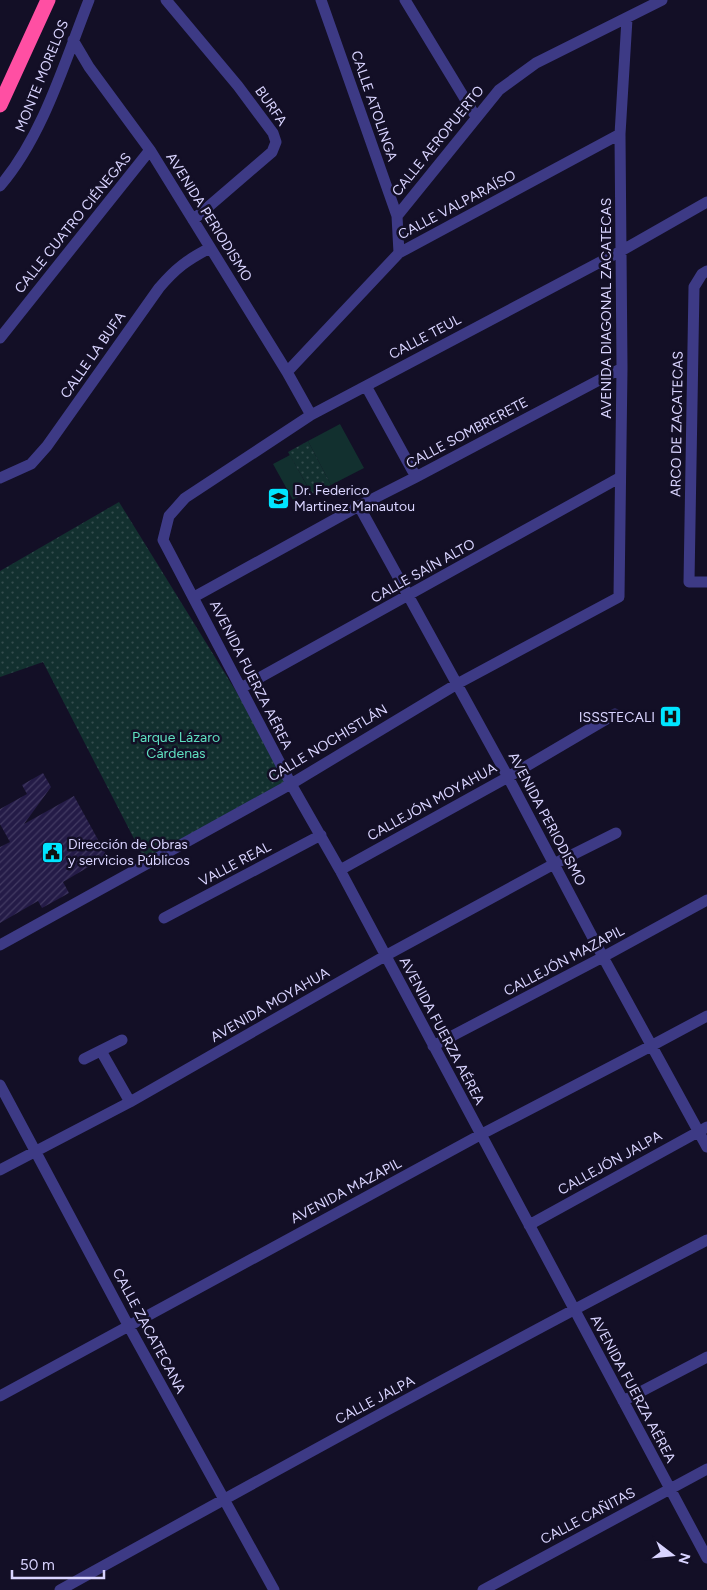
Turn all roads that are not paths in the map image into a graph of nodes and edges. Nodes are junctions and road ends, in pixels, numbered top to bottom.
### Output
1 (48, 0) edge
2 (89, 0) edge
3 (166, 0) edge
4 (321, 0) edge
5 (405, 0) edge
6 (662, 0) edge
7 (627, 19) junction
8 (73, 40) junction
9 (0, 105) edge
10 (476, 117) junction
11 (620, 134) junction
12 (150, 150) junction
13 (0, 186) edge
14 (707, 202) edge
15 (397, 216) junction
16 (193, 220) junction
17 (210, 248) junction
18 (621, 251) junction
19 (399, 253) junction
20 (707, 271) edge
21 (0, 338) edge
22 (622, 368) junction
23 (287, 372) junction
24 (366, 386) junction
25 (311, 415) junction
26 (416, 477) junction
27 (0, 478) edge
28 (619, 478) junction
29 (359, 506) junction
30 (169, 516) joint
31 (707, 582) edge
32 (194, 597) junction
33 (408, 597) junction
34 (619, 597) joint
35 (457, 684) junction
36 (241, 688) junction
37 (615, 714) dead end
38 (508, 777) junction
39 (291, 784) junction
40 (616, 833) dead end
41 (320, 836) junction
42 (554, 864) junction
43 (340, 870) junction
44 (707, 900) edge
45 (164, 918) dead end
46 (0, 945) edge
47 (385, 956) junction
48 (603, 958) junction
49 (707, 1016) edge
50 (122, 1040) dead end
51 (433, 1046) junction
52 (651, 1046) junction
53 (101, 1051) junction
54 (84, 1059) dead end
55 (0, 1085) edge
56 (130, 1102) junction
57 (703, 1129) edge
58 (480, 1135) junction
59 (707, 1147) edge
60 (36, 1150) junction
61 (0, 1170) edge
62 (528, 1226) junction
63 (707, 1240) edge
64 (574, 1309) junction
65 (128, 1325) junction
66 (707, 1357) edge
67 (0, 1396) edge
68 (624, 1401) junction
69 (707, 1469) edge
70 (669, 1490) junction
71 (224, 1499) junction
72 (707, 1558) edge
73 (60, 1590) edge
74 (274, 1590) edge
75 (483, 1590) edge

1 - 9 highway
2 - 8 street, MONTE MORELOS
3 - 16 street, BURFA
4 - 15 street, CALLE ATOLINGA
5 - 10 street
6 - 7 street, CALLE AEROPUERTO
7 - 10 street, CALLE AEROPUERTO
7 - 11 street, AVENIDA DIAGONAL ZACATECAS
8 - 12 street, AVENIDA PERIODISMO
8 - 13 street, MONTE MORELOS
10 - 15 street, CALLE AEROPUERTO
11 - 18 street, AVENIDA DIAGONAL ZACATECAS
11 - 19 street, CALLE VALPARAÍSO
12 - 16 street, AVENIDA PERIODISMO
12 - 21 street, CALLE CUATRO CIÉNEGAS
14 - 18 street, CALLE TEUL
15 - 19 street, CALLE ATOLINGA
16 - 17 street, AVENIDA PERIODISMO
17 - 23 street, AVENIDA PERIODISMO
17 - 27 street, CALLE LA BUFA
18 - 22 street, AVENIDA DIAGONAL ZACATECAS
18 - 24 street, CALLE TEUL
19 - 23 street, CALLE VALPARAÍSO
20 - 31 street, ARCO DE ZACATECAS
22 - 26 street, CALLE SOMBRERETE
22 - 28 street, AVENIDA DIAGONAL ZACATECAS
23 - 25 street, AVENIDA PERIODISMO
24 - 25 street, CALLE TEUL
24 - 26 street
25 - 30 street, CALLE TEUL
26 - 29 street, CALLE SOMBRERETE
28 - 33 street, CALLE SAÍN ALTO
28 - 34 street, AVENIDA DIAGONAL ZACATECAS
29 - 32 street, CALLE SOMBRERETE
29 - 33 street, AVENIDA PERIODISMO
30 - 32 street, AVENIDA FUERZA AÉREA
32 - 36 street, AVENIDA FUERZA AÉREA
33 - 35 street, AVENIDA PERIODISMO
33 - 36 street, CALLE SAÍN ALTO
34 - 35 street, CALLE NOCHISTLÁN
35 - 38 street, AVENIDA PERIODISMO
35 - 39 street, CALLE NOCHISTLÁN
36 - 39 street, AVENIDA FUERZA AÉREA
37 - 38 street, CALLEJÓN MOYAHUA
38 - 42 street, AVENIDA PERIODISMO
38 - 43 street, CALLEJÓN MOYAHUA
39 - 41 street, AVENIDA FUERZA AÉREA
39 - 46 street, CALLE NOCHISTLÁN
40 - 42 street, AVENIDA MOYAHUA
41 - 43 street, AVENIDA FUERZA AÉREA
41 - 45 street, VALLE REAL
42 - 47 street, AVENIDA MOYAHUA
42 - 48 street, AVENIDA PERIODISMO
43 - 47 street, AVENIDA FUERZA AÉREA
44 - 48 street, CALLEJÓN MAZAPIL
47 - 51 street, AVENIDA FUERZA AÉREA
47 - 56 street, AVENIDA MOYAHUA
48 - 51 street, CALLEJÓN MAZAPIL
48 - 52 street, AVENIDA PERIODISMO
49 - 52 street, AVENIDA MAZAPIL
50 - 53 street
51 - 58 street, AVENIDA FUERZA AÉREA
52 - 57 street, AVENIDA PERIODISMO
52 - 58 street, AVENIDA MAZAPIL
53 - 54 street
53 - 56 street
55 - 60 street, CALLE ZACATECANA
56 - 60 street, AVENIDA MOYAHUA
57 - 59 street, AVENIDA PERIODISMO
57 - 62 street, CALLEJÓN JALPA
58 - 62 street, AVENIDA FUERZA AÉREA
58 - 65 street, AVENIDA MAZAPIL
60 - 61 street, AVENIDA MOYAHUA
60 - 65 street, CALLE ZACATECANA
62 - 64 street, AVENIDA FUERZA AÉREA
63 - 64 street, CALLE JALPA
64 - 68 street, AVENIDA FUERZA AÉREA
64 - 71 street, CALLE JALPA
65 - 67 street, AVENIDA MAZAPIL
65 - 71 street, CALLE ZACATECANA
66 - 68 street
68 - 70 street, AVENIDA FUERZA AÉREA
69 - 70 street, CALLE CAÑITAS
70 - 72 street, AVENIDA FUERZA AÉREA
70 - 75 street, CALLE CAÑITAS
71 - 73 street, CALLE JALPA
71 - 74 street, CALLE ZACATECANA

